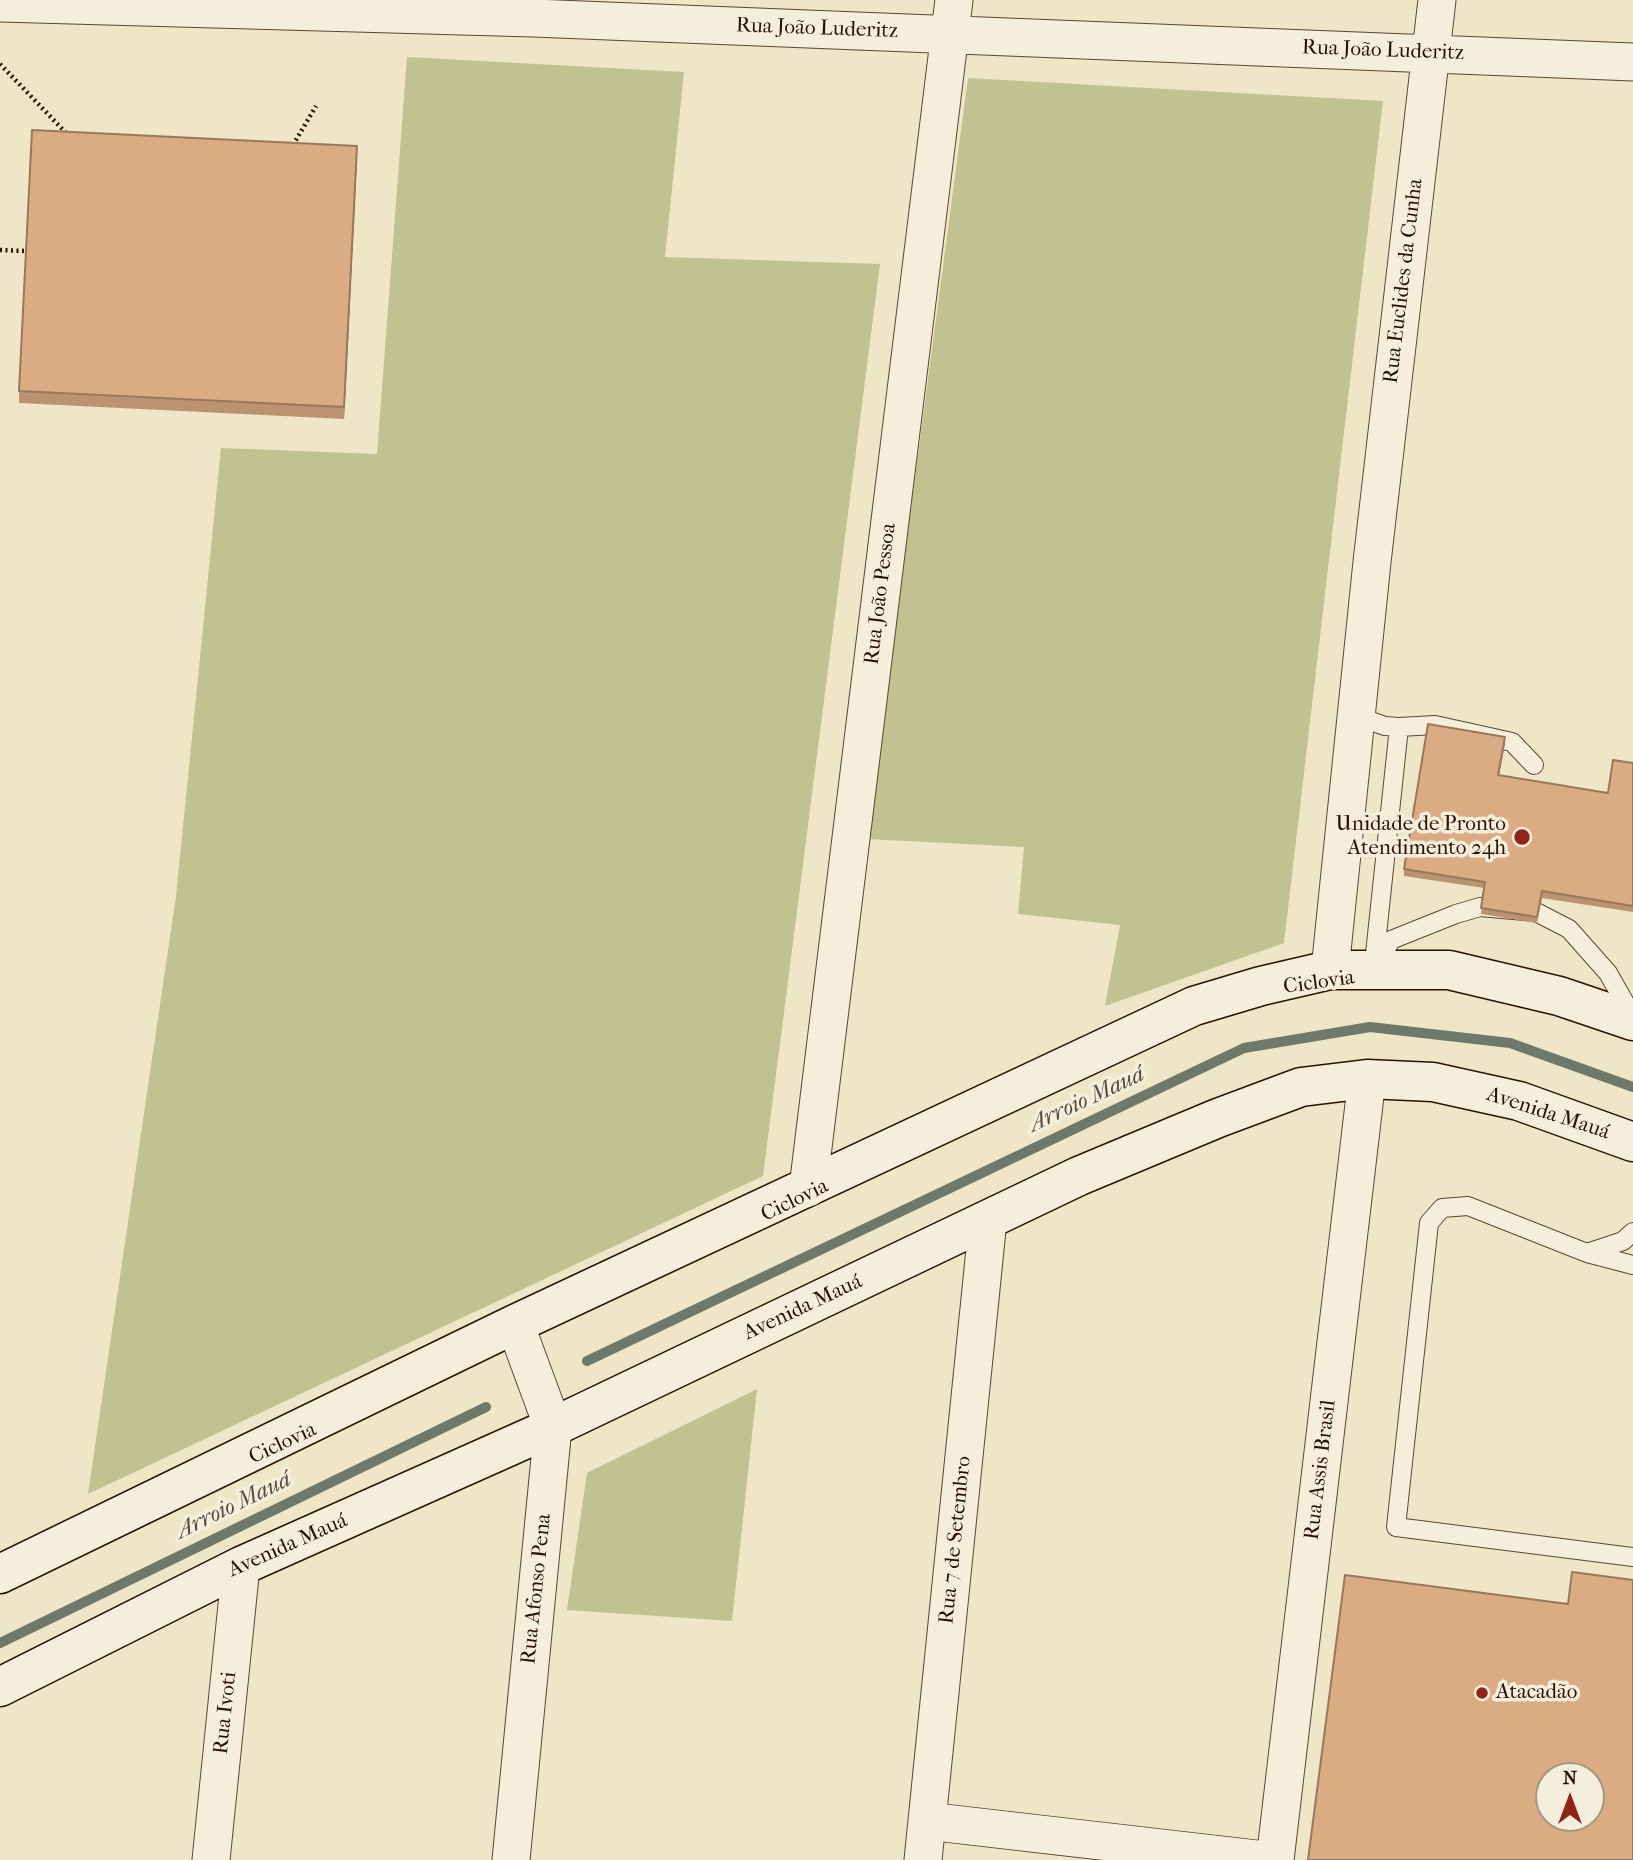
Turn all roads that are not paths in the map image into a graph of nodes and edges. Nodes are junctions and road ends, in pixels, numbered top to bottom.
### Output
1 (1437, 0) edge
2 (0, 3) edge
3 (493, 8) edge
4 (952, 17) edge
5 (1430, 53) junction
6 (1633, 62) edge
7 (1356, 716) junction
8 (1399, 727) junction
9 (1534, 765) dead end
10 (1331, 970) junction
11 (1374, 970) junction
12 (1633, 1019) edge
13 (1367, 1079) junction
14 (1625, 1145) edge
15 (808, 1188) junction
16 (988, 1220) junction
17 (1633, 1232) edge
18 (1587, 1253) junction
19 (1633, 1265) edge
20 (515, 1324) junction
21 (553, 1427) junction
22 (1633, 1557) edge
23 (241, 1566) junction
24 (0, 1574) edge
25 (0, 1687) edge
26 (927, 1821) junction
27 (211, 1860) edge
28 (511, 1860) edge
29 (923, 1860) edge
30 (1265, 1860) edge
31 (1275, 1860) edge

1 - 5 street, Rua Euclides da Cunha
2 - 3 street, Rua João Luderitz
3 - 4 street, Rua João Luderitz
4 - 5 street, Rua João Luderitz
4 - 15 street, Rua João Pessoa
5 - 6 street, Rua João Luderitz
5 - 7 street, Rua Euclides da Cunha
7 - 8 lane
7 - 10 street, Rua Euclides da Cunha
8 - 9 lane
8 - 11 lane
10 - 11 main road
10 - 15 main road
11 - 12 main road
11 - 12 lane
13 - 14 main road, Avenida Mauá
13 - 16 main road, Avenida Mauá
13 - 31 street, Rua Assis Brasil
15 - 20 main road
16 - 21 main road, Avenida Mauá
16 - 26 street, Rua 7 de Setembro
17 - 18 lane
18 - 19 lane
18 - 22 lane
20 - 21 street, Rua Afonso Pena
20 - 24 main road
21 - 23 main road, Avenida Mauá
21 - 28 street, Rua Afonso Pena
23 - 25 main road, Avenida Mauá
23 - 27 street, Rua Ivoti
26 - 29 street, Rua 7 de Setembro
26 - 30 street

